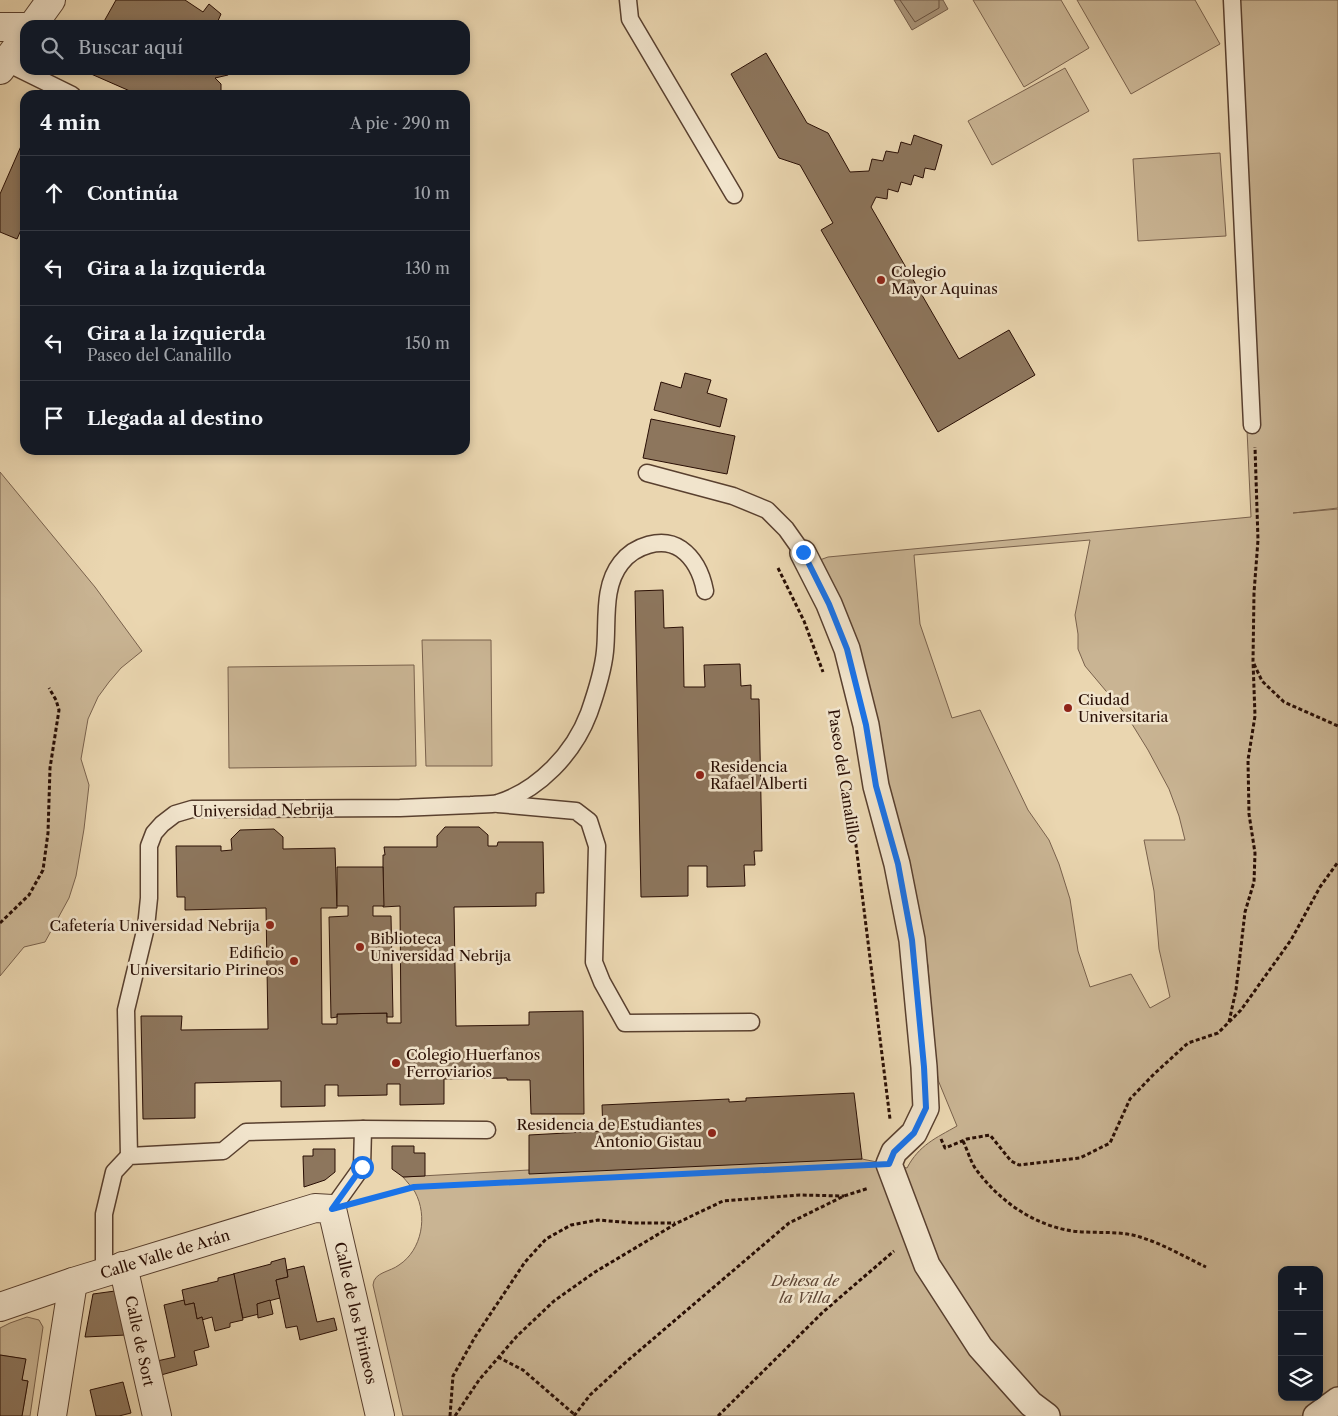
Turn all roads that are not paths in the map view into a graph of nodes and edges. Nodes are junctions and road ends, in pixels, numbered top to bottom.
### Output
1 (51, 0) edge
2 (628, 0) edge
3 (1232, 0) edge
4 (37, 20) edge
5 (0, 27) edge
6 (20, 27) edge
7 (20, 43) edge
8 (3, 66) edge
9 (20, 73) edge
10 (24, 75) edge
11 (60, 90) edge
12 (734, 195) dead end
13 (1252, 425) dead end
14 (647, 474) dead end
15 (803, 552) joint
16 (705, 591) dead end
17 (496, 804) junction
18 (750, 1022) dead end
19 (363, 1129) junction
20 (487, 1130) dead end
21 (129, 1156) junction
22 (332, 1209) junction
23 (114, 1270) junction
24 (73, 1282) junction
25 (0, 1307) edge
26 (1338, 1400) edge
27 (52, 1416) edge
28 (157, 1416) edge
29 (380, 1416) edge
30 (1046, 1416) edge
31 (1316, 1416) edge

1 - 4 street
2 - 12 lane
3 - 13 lane
5 - 6 street
7 - 8 street
8 - 9 lane
10 - 11 lane
14 - 15 lane
15 - 30 street, Paseo del Canalillo
16 - 17 lane, Universidad Nebrija
17 - 18 lane, Universidad Nebrija
17 - 21 lane, Universidad Nebrija
19 - 20 lane
19 - 21 lane
19 - 22 lane
21 - 23 lane
22 - 23 street, Calle Valle de Arán
22 - 29 street, Calle de los Pirineos
23 - 24 street, Calle Valle de Arán
23 - 28 street, Calle de Sort
24 - 25 street, Calle Valle de Arán
24 - 27 street
26 - 31 street

